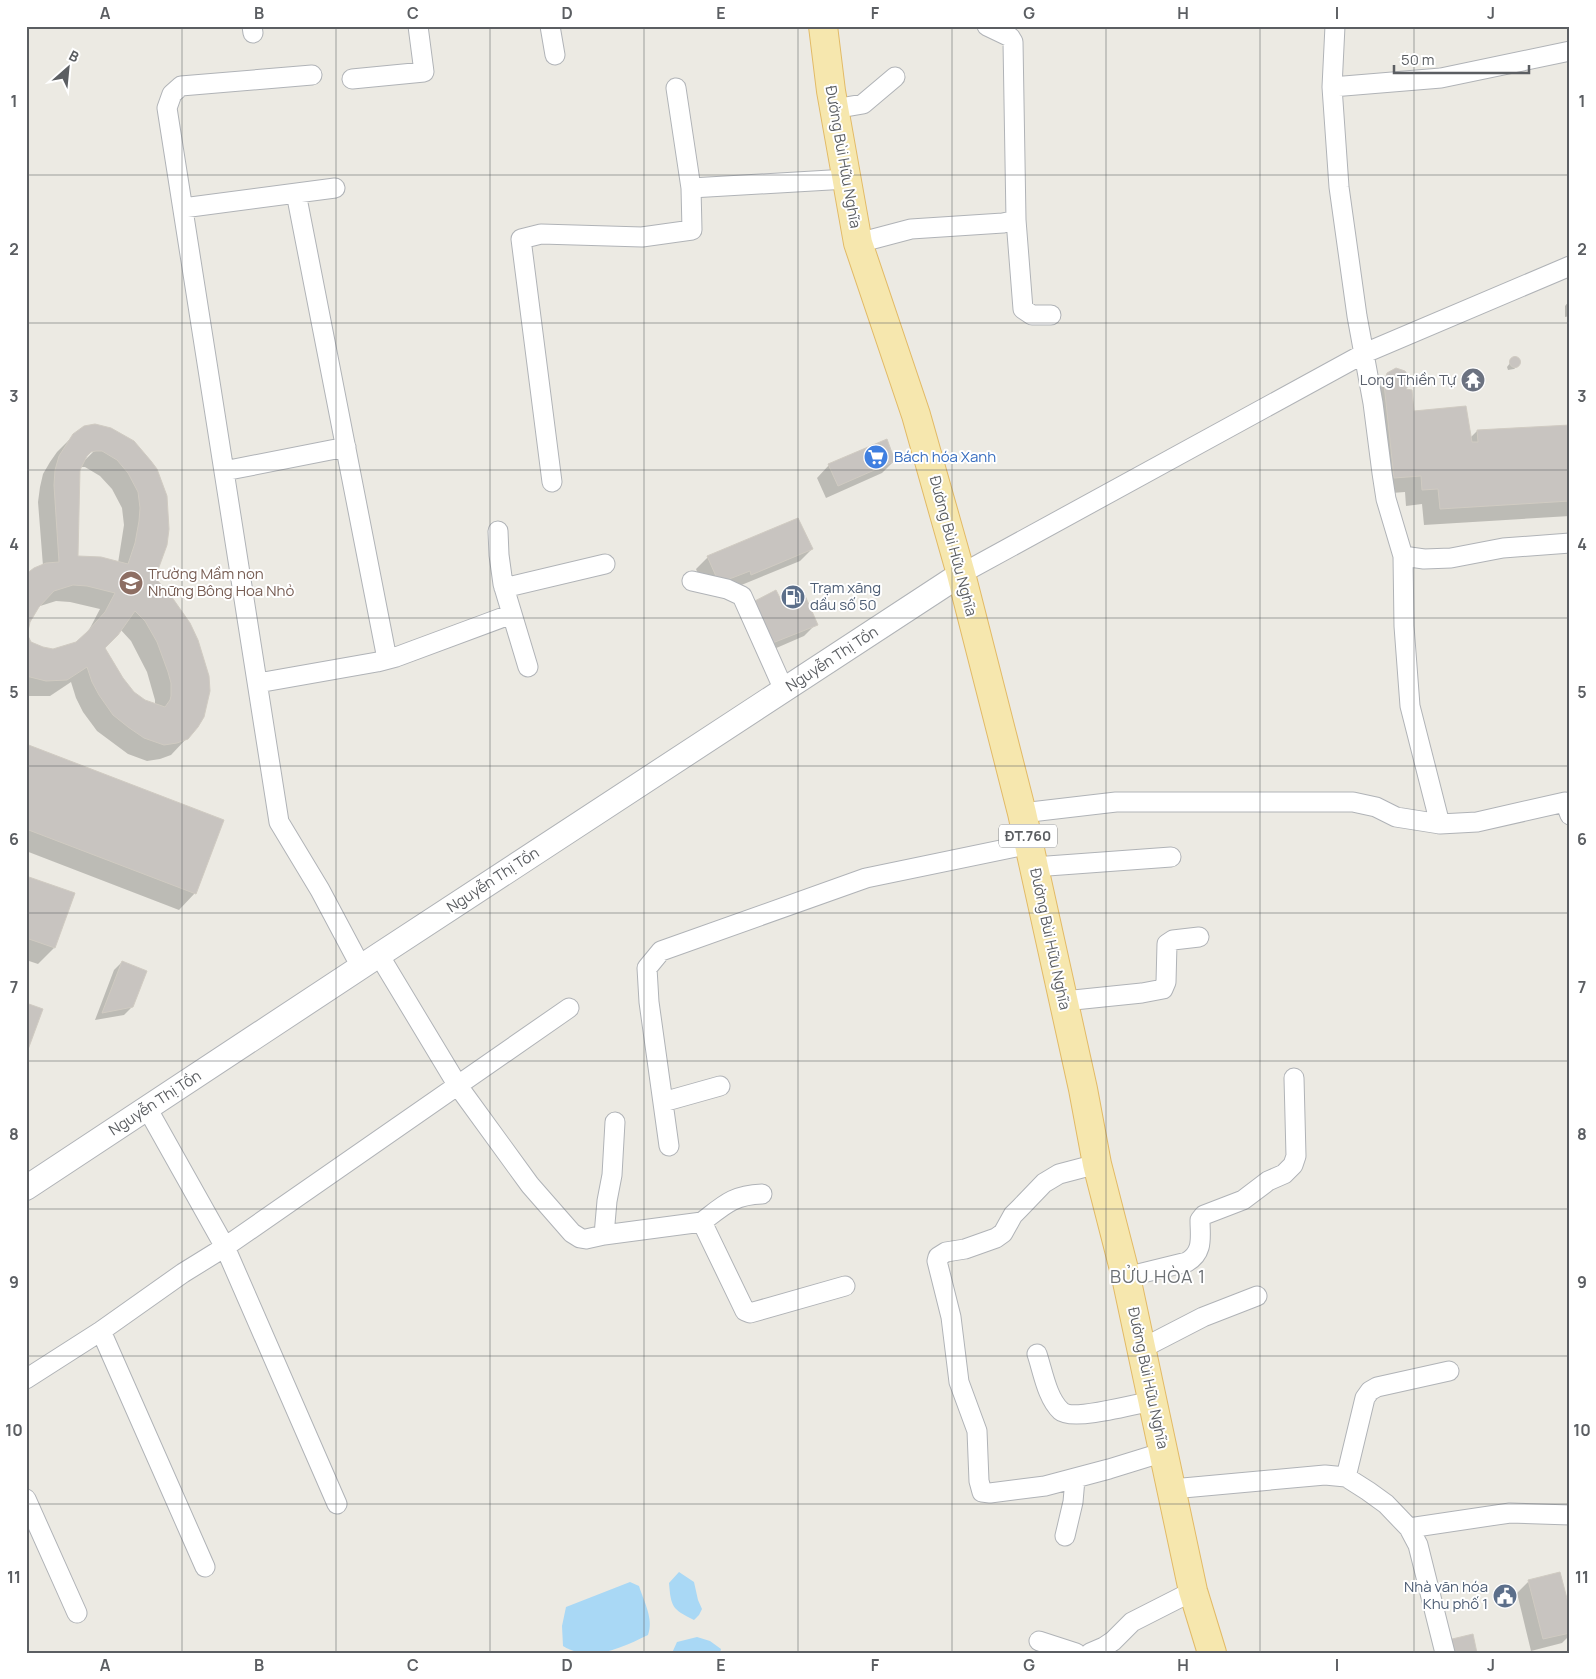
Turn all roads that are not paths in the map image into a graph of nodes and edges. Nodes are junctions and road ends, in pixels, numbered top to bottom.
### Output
1 (418, 26) edge
2 (550, 26) edge
3 (823, 26) edge
4 (986, 26) edge
5 (1335, 26) edge
6 (1570, 52) edge
7 (555, 55) dead end
8 (312, 74) dead end
9 (894, 77) dead end
10 (352, 79) dead end
11 (1332, 87) junction
12 (676, 88) dead end
13 (834, 109) junction
14 (847, 179) junction
15 (335, 188) dead end
16 (691, 188) junction
17 (296, 193) junction
18 (183, 208) junction
19 (1016, 220) junction
20 (858, 242) junction
21 (1570, 266) edge
22 (1051, 315) dead end
23 (1365, 353) junction
24 (346, 447) junction
25 (224, 471) junction
26 (552, 482) dead end
27 (498, 531) dead end
28 (1570, 543) edge
29 (1402, 556) junction
30 (605, 564) dead end
31 (962, 574) junction
32 (692, 581) dead end
33 (504, 588) junction
34 (512, 614) junction
35 (387, 659) junction
36 (528, 667) dead end
37 (258, 683) junction
38 (784, 690) junction
39 (1568, 802) edge
40 (1022, 813) junction
41 (1440, 824) junction
42 (1032, 855) junction
43 (1171, 857) dead end
44 (1200, 937) dead end
45 (370, 961) junction
46 (1064, 1001) junction
47 (569, 1008) dead end
48 (1294, 1078) dead end
49 (458, 1086) junction
50 (720, 1086) dead end
51 (663, 1102) junction
52 (147, 1108) junction
53 (616, 1122) dead end
54 (669, 1146) dead end
55 (1097, 1164) junction
56 (26, 1188) edge
57 (762, 1194) dead end
58 (702, 1222) junction
59 (604, 1235) junction
60 (225, 1247) junction
61 (1126, 1277) junction
62 (845, 1286) dead end
63 (1257, 1296) dead end
64 (101, 1331) junction
65 (1141, 1349) junction
66 (1037, 1354) dead end
67 (1449, 1371) dead end
68 (26, 1380) edge
69 (1152, 1401) junction
70 (1164, 1452) junction
71 (1346, 1477) junction
72 (1075, 1479) junction
73 (1172, 1489) junction
74 (26, 1499) edge
75 (337, 1504) dead end
76 (1570, 1515) edge
77 (1409, 1528) junction
78 (1065, 1536) dead end
79 (205, 1567) dead end
80 (1193, 1592) junction
81 (77, 1613) dead end
82 (1039, 1641) dead end
83 (1076, 1653) edge
84 (1090, 1653) edge
85 (1212, 1653) edge
86 (1445, 1653) edge

1 - 10 street
2 - 7 street
3 - 13 main road, Đường Bùi Hữu Nghĩa / ĐT.760
4 - 19 street
5 - 11 street
6 - 11 street
8 - 18 street
9 - 13 street
11 - 23 street
12 - 16 street
13 - 14 main road, Đường Bùi Hữu Nghĩa / ĐT.760
14 - 16 street
14 - 20 main road, Đường Bùi Hữu Nghĩa / ĐT.760
15 - 17 street
16 - 26 street
17 - 18 street
17 - 24 street
18 - 25 street
19 - 20 street
19 - 22 street
20 - 31 main road, Đường Bùi Hữu Nghĩa / ĐT.760
21 - 23 street
23 - 29 street
23 - 31 street
24 - 25 street
24 - 35 street
25 - 37 street
27 - 33 street
28 - 29 street
29 - 41 street
30 - 33 street
31 - 38 street, Nguyễn Thị Tồn
31 - 40 main road, Đường Bùi Hữu Nghĩa / ĐT.760
32 - 38 street
33 - 34 street
34 - 35 street
34 - 36 street
35 - 37 street
37 - 45 street
38 - 45 street, Nguyễn Thị Tồn
39 - 41 street
40 - 41 street
40 - 42 main road, Đường Bùi Hữu Nghĩa / ĐT.760
42 - 43 street
42 - 46 main road, Đường Bùi Hữu Nghĩa / ĐT.760
42 - 51 street
44 - 46 street
45 - 49 street
45 - 52 street, Nguyễn Thị Tồn
46 - 55 main road, Đường Bùi Hữu Nghĩa / ĐT.760
47 - 49 street
48 - 61 street
49 - 59 street
49 - 60 street
50 - 51 street
51 - 54 street
52 - 56 street, Nguyễn Thị Tồn
52 - 60 street
53 - 59 street
55 - 61 main road, Đường Bùi Hữu Nghĩa / ĐT.760
55 - 72 street
57 - 58 street
58 - 59 street
58 - 62 street
60 - 64 street
60 - 75 street
61 - 65 main road, Đường Bùi Hữu Nghĩa / ĐT.760
63 - 65 street
64 - 68 street
64 - 79 street
65 - 69 main road, Đường Bùi Hữu Nghĩa / ĐT.760
66 - 69 street
67 - 71 street
69 - 70 main road, Đường Bùi Hữu Nghĩa / ĐT.760
70 - 72 street
70 - 73 main road, Đường Bùi Hữu Nghĩa / ĐT.760
71 - 73 street
71 - 77 street
72 - 78 street
73 - 80 main road, Đường Bùi Hữu Nghĩa / ĐT.760
74 - 81 street
76 - 77 street
77 - 86 street
80 - 84 street
80 - 85 main road, Đường Bùi Hữu Nghĩa / ĐT.760
82 - 83 street

